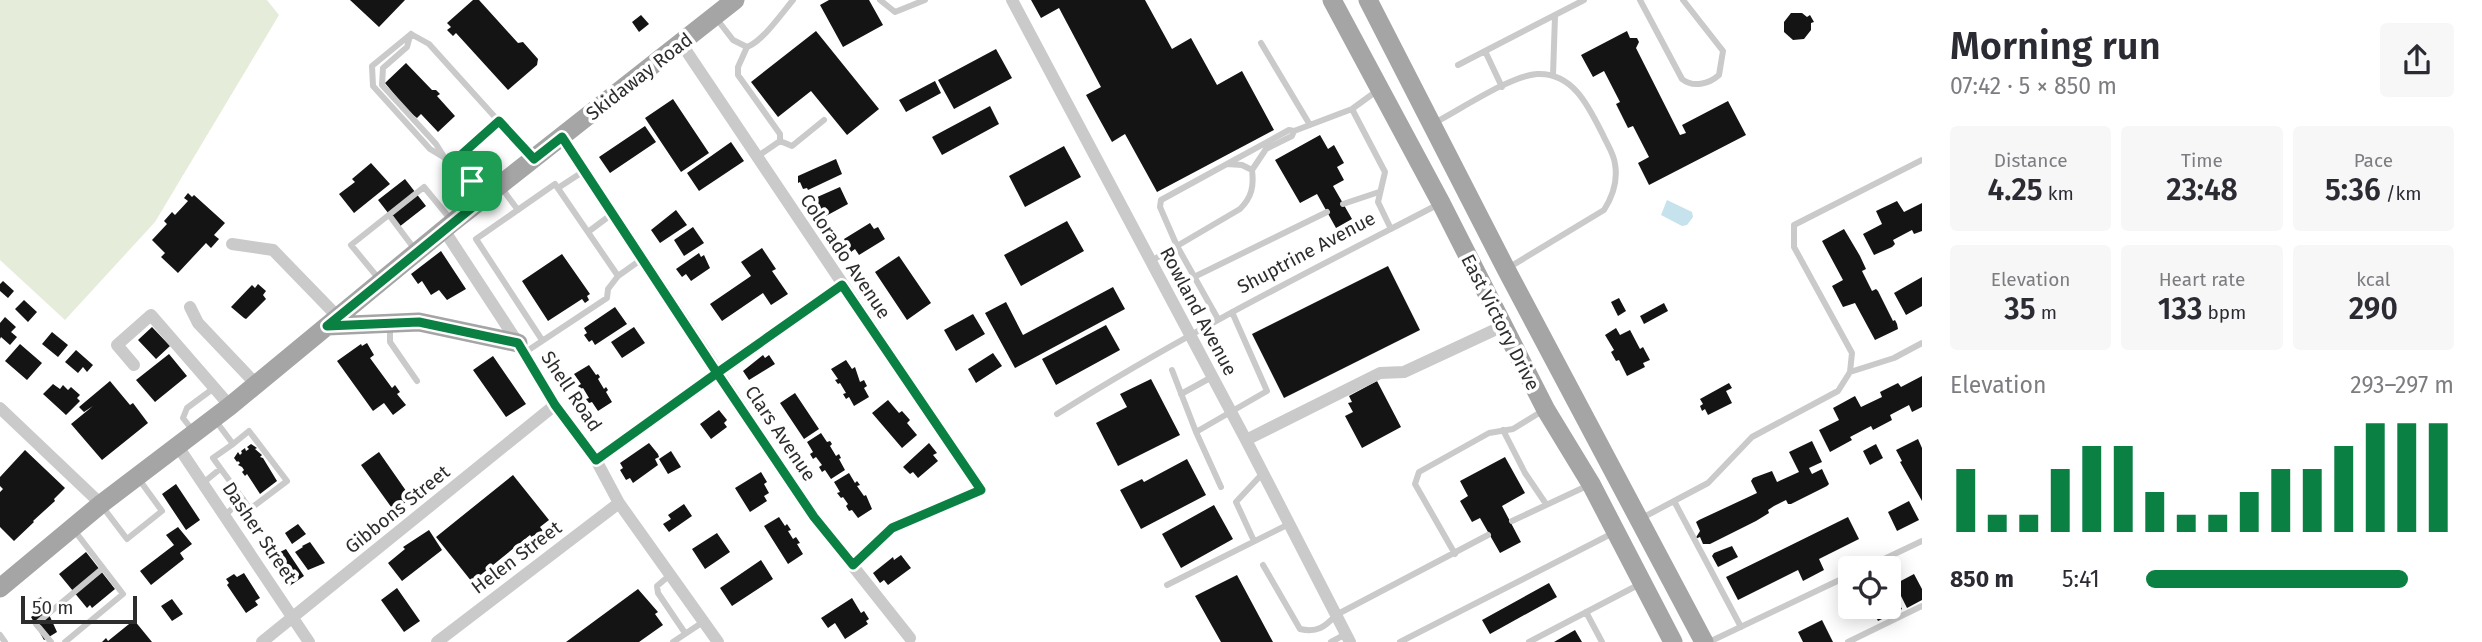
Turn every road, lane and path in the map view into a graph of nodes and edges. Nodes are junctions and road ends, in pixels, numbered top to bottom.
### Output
1 (793, 0) edge
2 (880, 0) edge
3 (925, 0) edge
4 (1012, 0) edge
5 (1332, 0) edge
6 (1368, 0) edge
7 (1584, 0) edge
8 (1640, 0) edge
9 (1683, 0) edge
10 (731, 1) edge
11 (714, 16) junction
12 (1555, 16) junction
13 (411, 34) junction
14 (681, 43) junction
15 (1261, 43) dead end
16 (747, 47) junction
17 (1485, 51) junction
18 (1458, 65) dead end
19 (1553, 75) junction
20 (1502, 87) junction
21 (1380, 89) junction
22 (1352, 109) junction
23 (824, 120) dead end
24 (499, 121) junction
25 (1432, 124) junction
26 (1310, 125) junction
27 (1294, 131) junction
28 (562, 137) junction
29 (780, 141) junction
30 (444, 157) junction
31 (756, 157) junction
32 (534, 159) junction
33 (1922, 160) edge
34 (452, 163) junction
35 (1225, 164) junction
36 (1252, 170) junction
37 (584, 171) junction
38 (500, 186) junction
39 (558, 188) junction
40 (1379, 192) junction
41 (480, 201) junction
42 (1441, 203) junction
43 (1343, 204) dead end
44 (518, 210) junction
45 (1327, 212) dead end
46 (612, 214) junction
47 (388, 215) junction
48 (449, 226) junction
49 (1391, 229) junction
50 (588, 232) junction
51 (232, 244) dead end
52 (1177, 246) junction
53 (417, 252) junction
54 (642, 259) junction
55 (1150, 261) junction
56 (1506, 269) junction
57 (618, 276) junction
58 (1194, 277) junction
59 (381, 282) junction
60 (842, 285) junction
61 (190, 307) dead end
62 (1232, 312) junction
63 (1218, 319) junction
64 (332, 321) junction
65 (390, 323) junction
66 (1503, 326) junction
67 (1189, 334) junction
68 (542, 340) junction
69 (1922, 343) edge
70 (521, 348) junction
71 (134, 365) dead end
72 (1172, 370) dead end
73 (1850, 372) junction
74 (717, 373) junction
75 (1212, 377) junction
76 (417, 381) dead end
77 (256, 384) junction
78 (214, 387) junction
79 (1181, 394) junction
80 (555, 405) junction
81 (230, 406) junction
82 (0, 408) edge
83 (1546, 410) junction
84 (1057, 414) dead end
85 (1231, 414) junction
86 (214, 419) junction
87 (1503, 430) junction
88 (1196, 432) junction
89 (194, 433) junction
90 (1246, 440) junction
91 (233, 443) junction
92 (177, 445) junction
93 (596, 460) junction
94 (220, 469) junction
95 (1263, 474) junction
96 (137, 477) junction
97 (203, 483) junction
98 (1591, 484) junction
99 (1221, 487) dead end
100 (243, 499) junction
101 (1674, 501) junction
102 (619, 503) junction
103 (101, 504) junction
104 (1546, 505) junction
105 (225, 516) junction
106 (1640, 518) junction
107 (1512, 521) dead end
108 (1289, 524) junction
109 (73, 529) junction
110 (1616, 531) junction
111 (1488, 535) dead end
112 (1254, 541) junction
113 (1922, 541) edge
114 (1455, 554) junction
115 (1890, 556) edge
116 (853, 565) junction
117 (1263, 565) dead end
118 (103, 568) junction
119 (670, 575) junction
120 (1838, 581) edge
121 (1642, 583) junction
122 (1167, 585) dead end
123 (0, 588) edge
124 (1922, 606) edge
125 (1586, 612) junction
126 (1336, 615) junction
127 (294, 617) junction
128 (703, 621) junction
129 (1741, 626) junction
130 (685, 633) junction
131 (0, 635) edge
132 (910, 638) dead end
133 (1348, 638) edge
134 (5, 642) edge
135 (51, 642) edge
136 (65, 642) edge
137 (262, 642) edge
138 (309, 642) edge
139 (437, 642) edge
140 (673, 642) edge
141 (718, 642) edge
142 (1331, 642) edge
143 (1400, 642) edge
144 (1530, 642) edge
145 (1602, 642) edge
146 (1672, 642) edge
147 (1706, 642) edge
148 (1848, 642) edge

1 - 16 lane
2 - 3 lane
4 - 55 street, Rowland Avenue
5 - 21 main road, East Victory Drive
6 - 25 main road, East Victory Drive
7 - 12 lane
8 - 9 lane
10 - 11 main road, Skidaway Road
11 - 14 main road, Skidaway Road
11 - 16 lane
12 - 17 lane
12 - 19 lane
13 - 24 lane
13 - 30 lane
13 - 30 lane
14 - 28 main road, Skidaway Road
14 - 31 street, Colorado Avenue
15 - 26 lane
16 - 29 lane
17 - 18 lane
17 - 20 lane
19 - 20 lane
19 - 56 lane
20 - 25 lane
21 - 22 lane
21 - 42 main road, East Victory Drive
22 - 26 lane
22 - 40 lane
23 - 29 lane
24 - 32 lane
24 - 34 lane
25 - 56 main road, East Victory Drive
26 - 27 lane
27 - 35 lane
27 - 36 lane
28 - 32 main road, Skidaway Road
28 - 37 street, Clars Avenue
29 - 31 lane
30 - 34 lane
31 - 60 street, Colorado Avenue
32 - 38 main road, Skidaway Road
33 - 73 lane
34 - 41 lane
35 - 36 lane
35 - 52 lane
36 - 52 lane
37 - 39 lane
37 - 46 street, Clars Avenue
38 - 41 main road, Skidaway Road
38 - 44 lane
39 - 44 lane
39 - 50 lane
40 - 43 lane
40 - 49 lane
41 - 48 main road, Skidaway Road
42 - 49 lane, Shuptrine Avenue
42 - 66 main road, East Victory Drive
44 - 68 lane
45 - 58 lane
46 - 50 lane
46 - 54 street, Clars Avenue
47 - 48 lane
47 - 53 lane
47 - 59 lane
48 - 53 main road, Skidaway Road
48 - 70 street, Shell Road
49 - 62 lane, Shuptrine Avenue
50 - 57 lane
51 - 64 street
52 - 55 lane
52 - 58 lane
53 - 59 main road, Skidaway Road
54 - 57 lane
54 - 74 street, Clars Avenue
55 - 67 street, Rowland Avenue
56 - 106 main road, East Victory Drive
57 - 68 lane
58 - 63 lane
59 - 64 main road, Skidaway Road
60 - 74 street
60 - 116 street, Colorado Avenue
61 - 77 street
62 - 63 lane, Shuptrine Avenue
62 - 85 lane
63 - 67 lane, Shuptrine Avenue
64 - 65 main road
64 - 77 main road, Skidaway Road
65 - 70 main road
65 - 76 lane
66 - 83 main road, East Victory Drive
66 - 90 street
67 - 75 street, Rowland Avenue
67 - 84 lane, Shuptrine Avenue
68 - 70 lane
69 - 73 lane
70 - 80 street, Shell Road
71 - 78 street
72 - 79 lane
73 - 101 lane
74 - 93 street
74 - 116 street, Clars Avenue
75 - 79 lane
75 - 85 street, Rowland Avenue
77 - 81 main road, Skidaway Road
78 - 81 street
78 - 89 lane
79 - 88 lane
80 - 93 street, Shell Road
80 - 127 street, Gibbons Street
81 - 86 main road, Skidaway Road
82 - 103 street
83 - 87 lane
83 - 98 main road, East Victory Drive
85 - 88 lane
85 - 90 street, Rowland Avenue
86 - 89 main road, Skidaway Road
86 - 91 lane
87 - 104 lane
87 - 114 lane
88 - 99 lane
89 - 92 main road, Skidaway Road
90 - 95 street, Rowland Avenue
91 - 94 lane
91 - 100 lane
92 - 96 main road, Skidaway Road
92 - 97 street, Dasher Street
93 - 102 street, Shell Road
94 - 97 lane
94 - 100 lane
95 - 108 street, Rowland Avenue
95 - 112 lane
96 - 103 main road, Skidaway Road
96 - 103 lane
97 - 105 street, Dasher Street
98 - 104 lane
98 - 110 main road, East Victory Drive
100 - 105 lane
101 - 106 lane
101 - 129 lane
102 - 119 street, Shell Road
102 - 139 street, Helen Street
103 - 109 main road, Skidaway Road
104 - 107 lane
105 - 127 street, Dasher Street
106 - 110 main road
106 - 147 main road, East Victory Drive
108 - 112 lane
108 - 126 street, Rowland Avenue
109 - 118 lane
109 - 123 main road, Skidaway Road
110 - 121 main road, East Victory Drive
110 - 143 lane
111 - 114 lane
112 - 122 lane
113 - 115 lane
114 - 126 lane
116 - 132 street, Clars Avenue
117 - 126 lane
118 - 135 lane
118 - 136 lane
119 - 128 street, Shell Road
119 - 130 lane
120 - 129 lane
121 - 125 lane
121 - 146 main road, East Victory Drive
124 - 148 lane
125 - 144 lane
125 - 145 lane
126 - 133 street, Rowland Avenue
127 - 137 street, Gibbons Street
127 - 138 street, Dasher Street
128 - 130 lane
128 - 141 street, Shell Road
129 - 147 lane
130 - 140 lane
131 - 134 lane
133 - 142 lane

